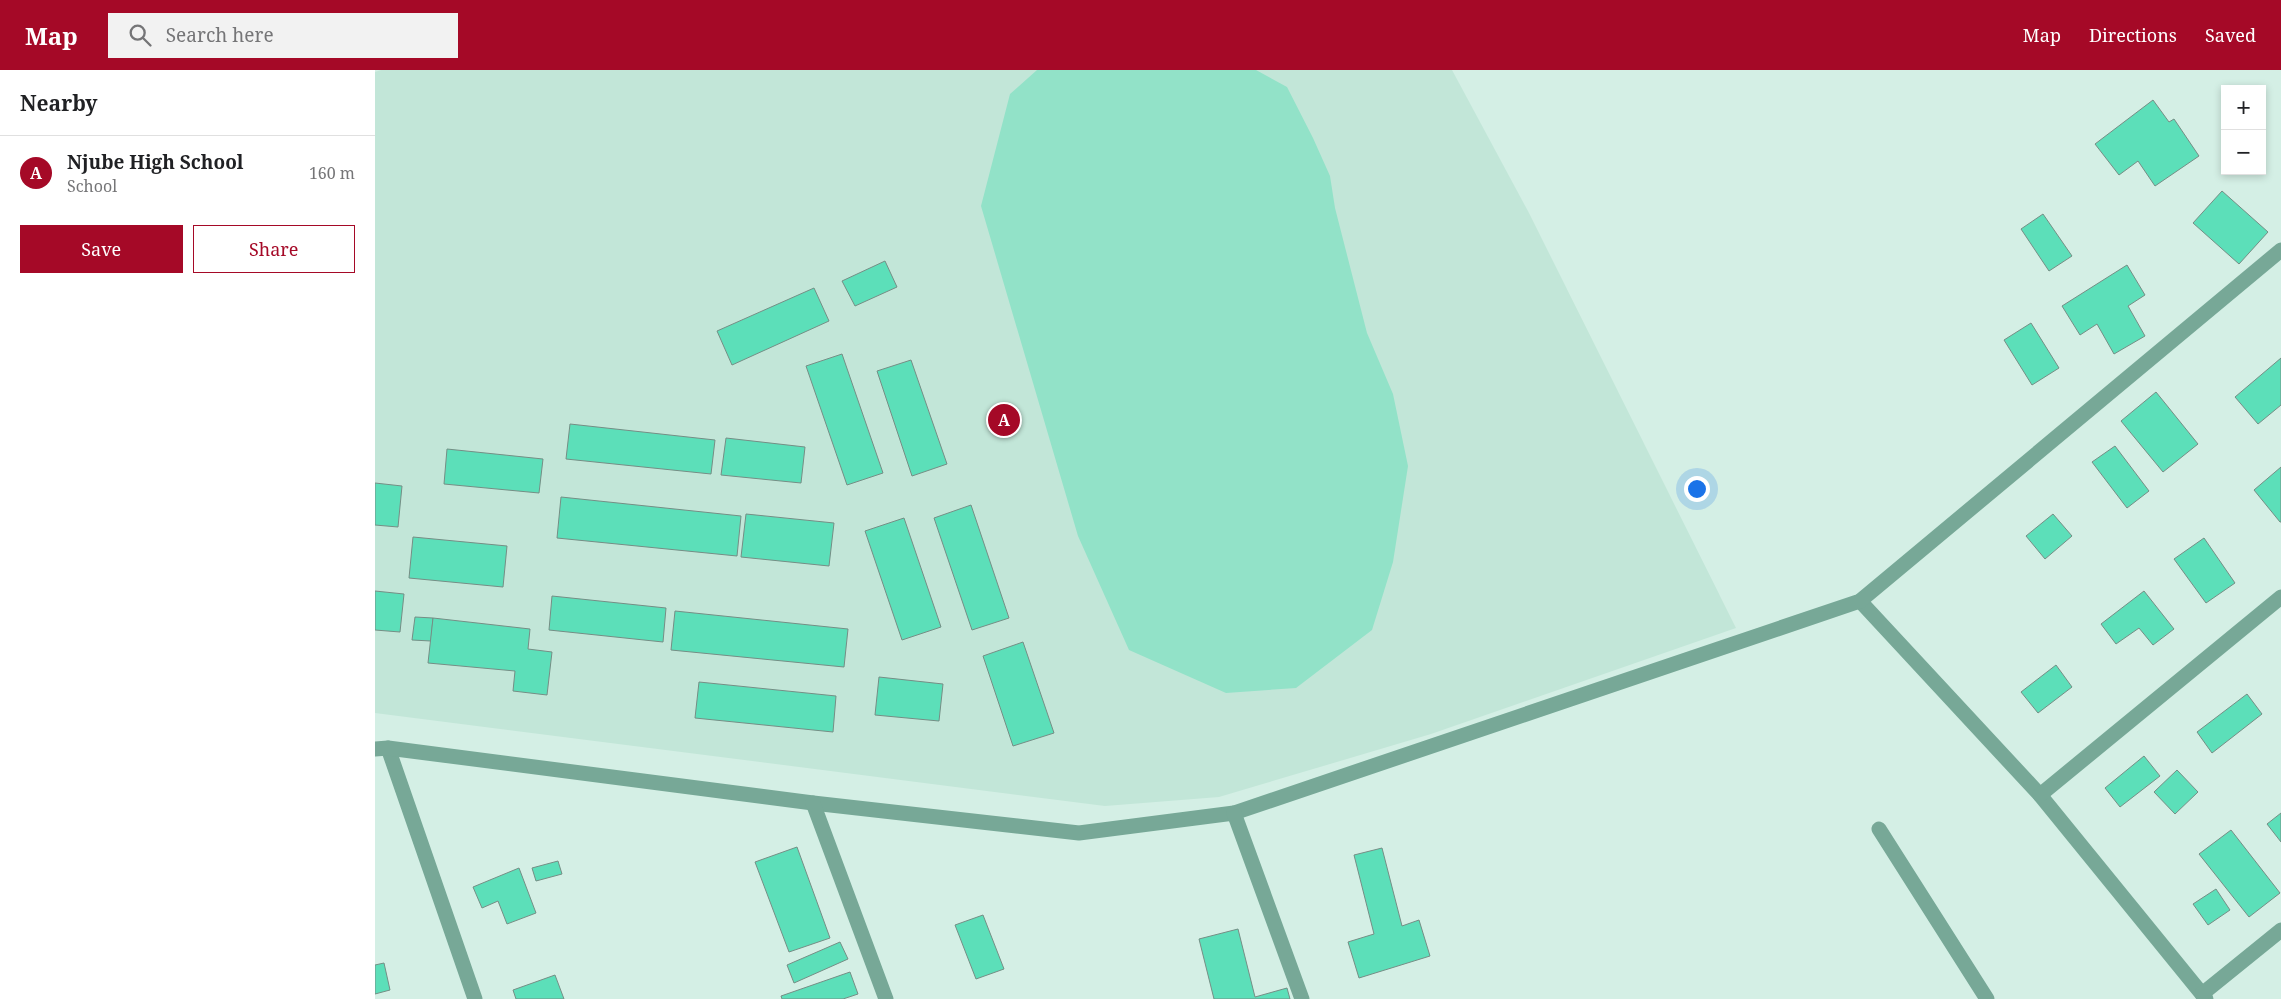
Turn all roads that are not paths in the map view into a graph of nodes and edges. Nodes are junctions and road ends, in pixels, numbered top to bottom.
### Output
1 (2281, 250) edge
2 (2281, 597) edge
3 (1860, 601) junction
4 (381, 749) edge
5 (2040, 795) junction
6 (813, 803) junction
7 (1234, 813) junction
8 (1879, 829) dead end
9 (2281, 930) edge
10 (2204, 997) edge
11 (475, 999) edge
12 (886, 999) edge
13 (1302, 999) edge
14 (1987, 999) edge

1 - 3 street
2 - 5 street
3 - 5 street
3 - 7 street
4 - 6 street
4 - 11 street
5 - 10 street
6 - 7 street
6 - 12 street
7 - 13 street
8 - 14 street
9 - 10 street

